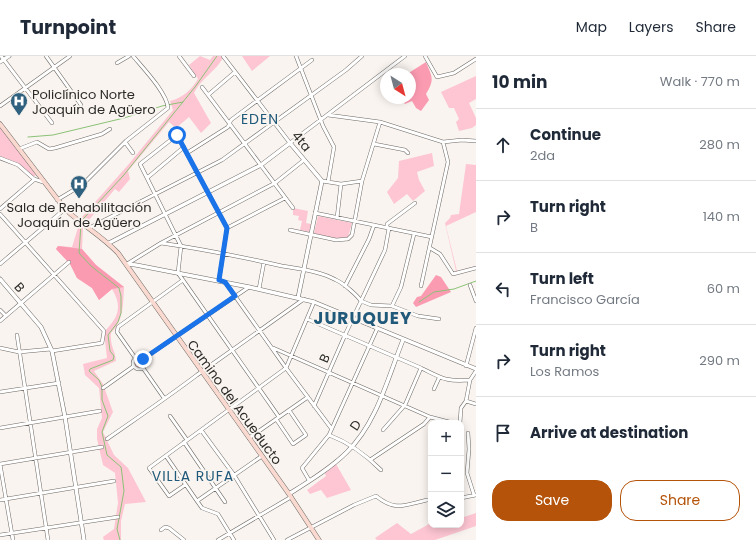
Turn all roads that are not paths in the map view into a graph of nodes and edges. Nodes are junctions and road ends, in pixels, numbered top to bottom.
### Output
1 (8, 56) edge
2 (46, 56) edge
3 (70, 56) edge
4 (129, 56) edge
5 (133, 56) edge
6 (179, 56) edge
7 (223, 56) edge
8 (296, 56) edge
9 (362, 56) edge
10 (405, 56) edge
11 (425, 56) edge
12 (2, 59) edge
13 (476, 59) edge
14 (312, 60) dead end
15 (117, 62) dead end
16 (54, 67) junction
17 (301, 68) junction
18 (235, 72) junction
19 (194, 76) dead end
20 (24, 87) junction
21 (202, 87) dead end
22 (311, 94) junction
23 (208, 95) junction
24 (257, 101) junction
25 (0, 106) edge
26 (81, 106) dead end
27 (328, 115) junction
28 (320, 120) junction
29 (273, 122) junction
30 (380, 122) junction
31 (52, 123) dead end
32 (229, 123) junction
33 (0, 124) edge
34 (110, 129) dead end
35 (475, 140) edge
36 (125, 142) junction
37 (443, 142) junction
38 (245, 143) junction
39 (290, 143) junction
40 (374, 144) junction
41 (184, 147) junction
42 (19, 149) junction
43 (133, 153) dead end
44 (187, 153) junction
45 (408, 153) dead end
46 (0, 158) edge
47 (304, 160) junction
48 (261, 165) junction
49 (198, 172) junction
50 (38, 176) junction
51 (147, 178) junction
52 (34, 180) junction
53 (322, 181) junction
54 (362, 181) junction
55 (43, 182) junction
56 (328, 182) junction
57 (275, 183) junction
58 (341, 184) junction
59 (208, 192) junction
60 (155, 194) junction
61 (285, 198) junction
62 (57, 200) junction
63 (415, 202) dead end
64 (293, 208) dead end
65 (0, 209) edge
66 (65, 209) junction
67 (219, 212) junction
68 (315, 213) junction
69 (0, 214) edge
70 (165, 215) junction
71 (337, 218) junction
72 (355, 222) junction
73 (374, 225) junction
74 (89, 228) junction
75 (227, 228) junction
76 (388, 228) junction
77 (290, 230) dead end
78 (311, 234) junction
79 (414, 234) junction
80 (176, 236) junction
81 (432, 237) junction
82 (25, 243) junction
83 (109, 243) junction
84 (161, 243) junction
85 (181, 246) junction
86 (430, 248) junction
87 (223, 254) junction
88 (69, 262) dead end
89 (264, 262) junction
90 (0, 264) edge
91 (127, 264) junction
92 (476, 268) edge
93 (304, 270) junction
94 (178, 273) junction
95 (53, 276) junction
96 (0, 279) edge
97 (183, 280) junction
98 (219, 280) junction
99 (225, 282) junction
100 (470, 285) dead end
101 (345, 286) junction
102 (421, 286) dead end
103 (249, 287) junction
104 (258, 289) junction
105 (235, 296) junction
106 (298, 298) junction
107 (304, 299) junction
108 (476, 300) edge
109 (152, 302) junction
110 (314, 302) junction
111 (361, 302) junction
112 (21, 304) junction
113 (392, 306) junction
114 (0, 310) edge
115 (6, 316) junction
116 (208, 316) junction
117 (353, 318) junction
118 (307, 319) junction
119 (439, 319) dead end
120 (0, 321) edge
121 (476, 328) edge
122 (377, 329) junction
123 (260, 332) junction
124 (17, 335) dead end
125 (345, 335) junction
126 (177, 337) junction
127 (403, 340) junction
128 (369, 346) junction
129 (271, 347) junction
130 (0, 348) edge
131 (51, 350) junction
132 (232, 351) junction
133 (19, 352) junction
134 (292, 356) junction
135 (396, 357) junction
136 (136, 359) junction
137 (143, 359) junction
138 (134, 366) junction
139 (466, 366) junction
140 (143, 368) junction
141 (286, 368) junction
142 (421, 368) junction
143 (476, 370) edge
144 (201, 372) junction
145 (329, 372) junction
146 (439, 378) junction
147 (470, 380) junction
148 (352, 382) junction
149 (59, 383) junction
150 (103, 388) dead end
151 (259, 388) junction
152 (24, 389) junction
153 (434, 389) dead end
154 (0, 392) edge
155 (381, 394) junction
156 (308, 397) junction
157 (164, 398) junction
158 (466, 401) junction
159 (476, 404) edge
160 (405, 405) junction
161 (314, 406) junction
162 (228, 410) junction
163 (289, 410) junction
164 (100, 411) dead end
165 (170, 416) dead end
166 (65, 417) junction
167 (430, 417) junction
168 (278, 418) junction
169 (442, 420) edge
170 (460, 420) edge
171 (30, 423) junction
172 (0, 428) edge
173 (331, 428) junction
174 (201, 430) junction
175 (383, 430) dead end
176 (468, 433) dead end
177 (329, 435) junction
178 (249, 438) junction
179 (107, 439) dead end
180 (185, 441) junction
181 (352, 446) junction
182 (102, 447) dead end
183 (71, 452) junction
184 (347, 452) junction
185 (363, 452) junction
186 (166, 456) junction
187 (262, 456) junction
188 (36, 458) junction
189 (370, 460) junction
190 (0, 464) edge
191 (381, 470) dead end
192 (234, 475) junction
193 (310, 480) junction
194 (114, 481) dead end
195 (186, 485) junction
196 (75, 487) junction
197 (215, 488) junction
198 (41, 493) junction
199 (290, 495) junction
200 (475, 495) edge
201 (464, 497) edge
202 (6, 499) junction
203 (0, 500) edge
204 (428, 500) edge
205 (197, 501) junction
206 (225, 502) dead end
207 (260, 515) junction
208 (118, 517) dead end
209 (81, 522) junction
210 (310, 527) junction
211 (47, 528) junction
212 (161, 530) dead end
213 (12, 533) junction
214 (230, 533) junction
215 (0, 535) edge
216 (13, 540) edge
217 (48, 540) edge
218 (84, 540) edge
219 (184, 540) edge
220 (218, 540) edge
221 (234, 540) edge
222 (274, 540) edge
223 (286, 540) edge
224 (319, 540) edge

1 - 12 street
2 - 16 street
3 - 16 street
4 - 15 street
5 - 36 street
6 - 19 street
7 - 18 street, 4ta
8 - 17 street
9 - 22 street
10 - 27 street
11 - 13 street
12 - 20 street
14 - 17 street
16 - 20 street
16 - 26 street
17 - 22 street
17 - 24 street
18 - 23 street
18 - 24 street, 4ta
20 - 25 street
20 - 31 street
21 - 23 street
22 - 28 street
22 - 29 street
23 - 32 street
24 - 29 street, 4ta
24 - 32 street
27 - 28 street
27 - 30 street
28 - 39 street
28 - 56 street
29 - 38 street
29 - 39 street, 4ta
30 - 37 street
30 - 40 street
32 - 38 street
32 - 44 street
33 - 42 main road, Camino del Acueducto
34 - 42 street
35 - 37 street
36 - 43 street
36 - 62 street
37 - 81 street
38 - 48 street
38 - 49 street
39 - 47 street, 4ta
39 - 48 street
40 - 45 street
40 - 54 street
41 - 44 street
41 - 51 street
41 - 51 street
42 - 50 main road, Camino del Acueducto
44 - 49 street
46 - 52 street
47 - 53 street, 4ta
47 - 57 street
48 - 57 street
48 - 59 street
49 - 59 street
49 - 60 street
50 - 52 street
50 - 55 main road, Camino del Acueducto
51 - 60 street
52 - 55 street
52 - 65 street
53 - 56 street
53 - 68 street
54 - 58 street
54 - 72 street
55 - 62 main road, Camino del Acueducto
56 - 58 street
57 - 61 street
57 - 67 street
58 - 71 street
59 - 67 street
59 - 70 street
60 - 70 street
60 - 74 street
61 - 64 street
61 - 75 street
62 - 66 main road, Camino del Acueducto
63 - 76 street
66 - 74 main road, Camino del Acueducto
66 - 82 street
67 - 75 street
67 - 80 street
68 - 71 street
68 - 78 street
69 - 82 street
70 - 80 street
70 - 83 street
71 - 72 street
72 - 73 street
72 - 78 street
73 - 76 street
73 - 101 street
74 - 83 main road, Camino del Acueducto
75 - 87 street
76 - 79 street
76 - 111 street, B
77 - 78 street
78 - 93 street
79 - 81 street
79 - 113 street
80 - 84 street
80 - 85 street
81 - 86 street
82 - 90 street
82 - 95 street
83 - 91 main road, Camino del Acueducto
84 - 85 street
84 - 91 street
85 - 87 street
85 - 94 street
86 - 92 street
86 - 102 street
87 - 89 street
87 - 98 street
88 - 95 street
89 - 93 street
89 - 104 street
91 - 94 street
91 - 109 main road, Camino del Acueducto
93 - 101 street
93 - 106 street
94 - 97 street
94 - 98 street
95 - 112 street
95 - 131 street
96 - 112 street, B
97 - 109 street
97 - 116 street
98 - 99 street
99 - 103 street
99 - 105 street
100 - 108 street
101 - 111 street
103 - 104 street
103 - 105 street
104 - 106 street
105 - 116 street
105 - 123 street
106 - 107 street
107 - 110 street
107 - 123 street
109 - 126 main road, Camino del Acueducto
109 - 136 street
110 - 117 street
110 - 118 street
111 - 113 street
111 - 117 street, B
112 - 115 street
112 - 131 street, B
113 - 119 street
114 - 115 street
115 - 120 street
116 - 126 street
116 - 132 street
117 - 122 street
117 - 125 street, B
118 - 125 street
118 - 134 street
121 - 139 street
122 - 127 street
122 - 128 street
123 - 129 street
123 - 132 street
124 - 133 street
125 - 128 street
125 - 145 street, B
126 - 137 street
126 - 144 main road, Camino del Acueducto
127 - 135 street, D
127 - 139 street
128 - 135 street
128 - 148 street
129 - 134 street
129 - 141 street
130 - 133 street
131 - 133 street
131 - 149 street
132 - 144 street
132 - 151 street
133 - 152 street
134 - 141 street
134 - 145 street
135 - 142 street
135 - 155 street, D
136 - 137 street
136 - 138 street
137 - 140 street
138 - 140 street
138 - 150 street
139 - 143 street
140 - 157 street
141 - 151 street
141 - 156 street
142 - 146 street
142 - 160 street
143 - 147 street
144 - 157 street
144 - 162 main road, Camino del Acueducto
145 - 148 street
145 - 161 street, B
146 - 147 street
146 - 153 street
147 - 158 street
148 - 155 street
148 - 173 street
149 - 152 street
149 - 166 street
151 - 162 street
151 - 168 street
152 - 154 street
152 - 171 street
155 - 160 street
155 - 181 street, D
156 - 161 street
156 - 163 street
157 - 179 street
158 - 159 street
158 - 170 street
160 - 167 street
160 - 175 street
161 - 173 street
162 - 174 street
162 - 178 main road, Camino del Acueducto
163 - 168 street
163 - 168 street
164 - 166 street
165 - 180 street
166 - 171 street
166 - 183 street
167 - 169 street
167 - 189 street
168 - 178 street
171 - 172 street
171 - 188 street
173 - 177 street
174 - 180 street
174 - 192 street
176 - 200 street
177 - 181 street
177 - 193 street
178 - 187 main road, Camino del Acueducto
180 - 186 street
180 - 197 street
181 - 184 street, D
181 - 185 street
182 - 183 street
183 - 188 street
183 - 196 street
184 - 185 street
184 - 193 street, D
185 - 189 street
186 - 195 street
186 - 195 street
187 - 192 street
187 - 199 main road, Camino del Acueducto
188 - 190 street
188 - 198 street
189 - 191 street
190 - 202 street
192 - 197 street
192 - 207 street
193 - 199 street, D
194 - 196 street
195 - 205 street
196 - 198 street
196 - 209 street
197 - 205 street
197 - 206 street
198 - 202 street
198 - 211 street
199 - 207 street
199 - 210 main road, Camino del Acueducto
200 - 201 street
202 - 203 street
202 - 213 street
204 - 210 street
205 - 214 street
207 - 214 street
207 - 222 street
208 - 209 street
209 - 211 street
209 - 218 street
210 - 223 street
210 - 224 main road, Camino del Acueducto
211 - 213 street
211 - 217 street
212 - 219 street
213 - 215 street
213 - 216 street
214 - 220 street
214 - 221 street

